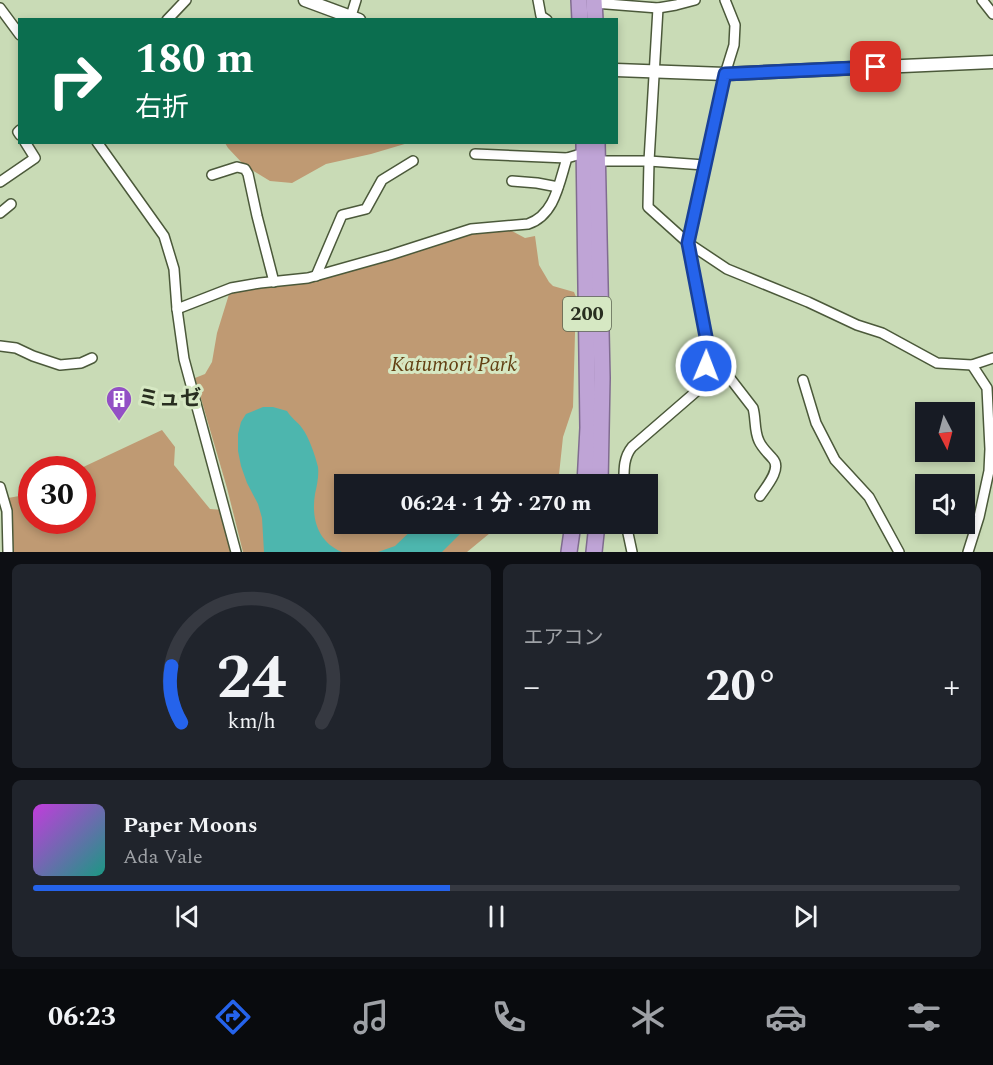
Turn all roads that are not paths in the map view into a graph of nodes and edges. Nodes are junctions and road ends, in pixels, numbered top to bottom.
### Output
1 (186, 0) edge
2 (305, 0) edge
3 (356, 0) edge
4 (538, 0) edge
5 (695, 0) edge
6 (725, 0) edge
7 (982, 0) edge
8 (589, 1) edge
9 (0, 8) edge
10 (658, 8) junction
11 (993, 14) edge
12 (168, 18) edge
13 (355, 18) edge
14 (544, 18) edge
15 (581, 18) edge
16 (594, 18) edge
17 (18, 32) edge
18 (993, 62) edge
19 (618, 70) edge
20 (653, 72) junction
21 (725, 74) junction
22 (26, 144) edge
23 (98, 144) edge
24 (588, 152) edge
25 (475, 154) dead end
26 (567, 158) junction
27 (413, 161) dead end
28 (649, 161) junction
29 (704, 165) junction
30 (212, 175) dead end
31 (512, 181) dead end
32 (0, 182) edge
33 (558, 187) junction
34 (11, 204) dead end
35 (0, 213) edge
36 (688, 243) junction
37 (316, 276) junction
38 (274, 282) junction
39 (177, 309) junction
40 (0, 346) edge
41 (708, 352) junction
42 (92, 358) dead end
43 (993, 358) edge
44 (972, 365) junction
45 (595, 379) junction
46 (803, 380) dead end
47 (580, 474) edge
48 (586, 474) edge
49 (600, 474) edge
50 (609, 474) edge
51 (624, 474) edge
52 (0, 487) edge
53 (760, 496) dead end
54 (2, 499) edge
55 (572, 534) edge
56 (579, 534) edge
57 (596, 534) edge
58 (606, 534) edge
59 (628, 534) edge
60 (8, 552) edge
61 (236, 552) edge
62 (570, 552) edge
63 (577, 552) edge
64 (594, 552) edge
65 (604, 552) edge
66 (632, 552) edge
67 (898, 552) edge
68 (968, 552) edge

1 - 12 street
2 - 13 street
3 - 13 street
4 - 14 street
5 - 10 street
6 - 21 street
7 - 11 street
8 - 10 street
8 - 15 highway
8 - 16 highway
9 - 17 street
10 - 20 street
18 - 21 street
19 - 20 street
20 - 21 street
20 - 28 street
21 - 29 street
22 - 32 street
23 - 39 street
24 - 26 street
24 - 28 street
24 - 45 highway, 200
25 - 26 street
26 - 33 street
27 - 37 street
28 - 29 street
28 - 36 street
29 - 36 street
30 - 38 street
31 - 33 street
33 - 37 street
34 - 35 street
36 - 41 street
36 - 44 street
37 - 38 street
38 - 39 street
39 - 61 street
40 - 42 street
41 - 51 street
41 - 53 street
43 - 44 street
44 - 68 street
45 - 47 highway
45 - 48 highway, 200
45 - 49 highway, 200
45 - 50 highway
46 - 67 street
52 - 54 street
54 - 60 street
55 - 62 highway
56 - 63 highway
57 - 64 highway
58 - 65 highway
59 - 66 street

